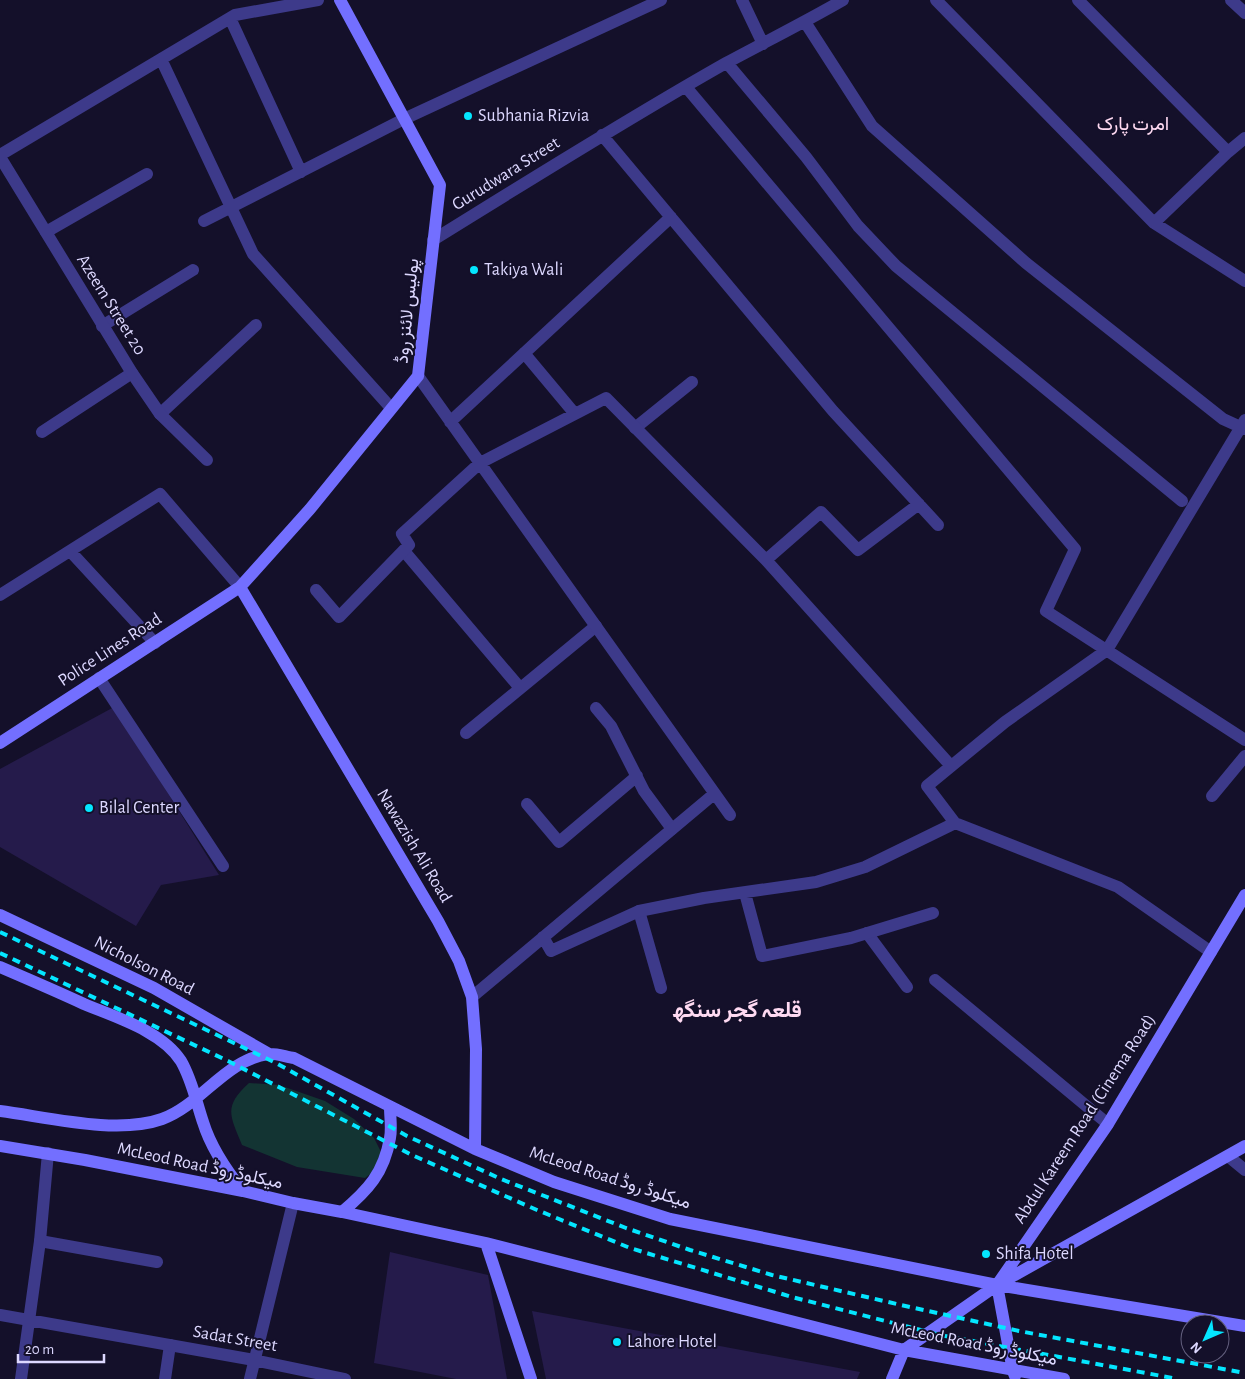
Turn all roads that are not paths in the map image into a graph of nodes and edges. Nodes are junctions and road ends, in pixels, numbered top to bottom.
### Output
1 (318, 0) edge
2 (340, 0) edge
3 (661, 0) edge
4 (742, 0) edge
5 (844, 0) edge
6 (936, 0) edge
7 (1078, 0) edge
8 (1231, 0) edge
9 (1245, 13) edge
10 (230, 18) junction
11 (805, 22) junction
12 (763, 44) junction
13 (161, 59) junction
14 (727, 63) junction
15 (686, 87) junction
16 (404, 119) junction
17 (602, 135) junction
18 (1245, 138) edge
19 (1228, 152) junction
20 (1, 160) edge
21 (301, 172) junction
22 (147, 174) dead end
23 (230, 208) junction
24 (671, 217) junction
25 (204, 221) dead end
26 (1154, 223) junction
27 (46, 232) junction
28 (433, 240) junction
29 (194, 270) dead end
30 (1245, 281) edge
31 (256, 325) dead end
32 (102, 326) junction
33 (524, 353) junction
34 (132, 373) junction
35 (418, 376) junction
36 (692, 382) dead end
37 (391, 408) junction
38 (160, 414) junction
39 (576, 414) junction
40 (450, 422) junction
41 (1244, 425) edge
42 (635, 428) junction
43 (42, 432) dead end
44 (207, 460) dead end
45 (480, 463) junction
46 (1182, 501) dead end
47 (919, 504) junction
48 (938, 525) dead end
49 (70, 551) junction
50 (404, 551) junction
51 (766, 560) junction
52 (240, 587) junction
53 (316, 590) dead end
54 (0, 595) edge
55 (596, 626) junction
56 (155, 643) junction
57 (1107, 650) junction
58 (99, 678) junction
59 (520, 688) junction
60 (596, 708) dead end
61 (466, 733) dead end
62 (1245, 740) edge
63 (0, 743) edge
64 (1245, 756) edge
65 (951, 766) junction
66 (637, 776) junction
67 (714, 794) junction
68 (1212, 796) dead end
69 (527, 804) dead end
70 (730, 815) dead end
71 (955, 823) junction
72 (672, 829) junction
73 (223, 866) dead end
74 (745, 892) junction
75 (1245, 895) edge
76 (639, 911) junction
77 (933, 913) dead end
78 (0, 915) edge
79 (867, 933) junction
80 (543, 937) junction
81 (1211, 952) junction
82 (0, 967) edge
83 (935, 980) dead end
84 (907, 987) dead end
85 (661, 988) dead end
86 (472, 997) junction
87 (269, 1054) junction
88 (196, 1098) junction
89 (390, 1107) junction
90 (0, 1111) edge
91 (1108, 1124) junction
92 (0, 1146) edge
93 (1245, 1146) edge
94 (475, 1149) junction
95 (48, 1153) junction
96 (1228, 1156) junction
97 (1245, 1170) edge
98 (243, 1191) junction
99 (293, 1203) junction
100 (342, 1212) junction
101 (40, 1242) junction
102 (486, 1243) junction
103 (157, 1262) dead end
104 (997, 1285) junction
105 (0, 1315) edge
106 (29, 1320) junction
107 (1245, 1326) edge
108 (170, 1345) junction
109 (904, 1350) junction
110 (254, 1360) junction
111 (1015, 1375) edge
112 (22, 1379) edge
113 (165, 1379) edge
114 (250, 1379) edge
115 (344, 1379) edge
116 (531, 1379) edge
117 (892, 1379) edge
118 (1064, 1379) edge

1 - 10 street
2 - 16 main road, پولیس لائنز روڈ
3 - 16 street
4 - 12 street
5 - 11 street
6 - 26 street
7 - 19 street
8 - 9 street
10 - 13 street
10 - 21 street
11 - 12 street, Gurudwara Street
11 - 41 street
12 - 14 street, Gurudwara Street
13 - 20 street
13 - 23 street
14 - 15 street, Gurudwara Street
14 - 46 street
15 - 17 street, Gurudwara Street
15 - 57 street
16 - 21 street
16 - 28 main road, پولیس لائنز روڈ
17 - 24 street
17 - 28 street, Gurudwara Street
18 - 19 street
19 - 26 street
20 - 27 street, Azeem Street 20
21 - 23 street
22 - 27 street
23 - 25 street
23 - 37 street
24 - 33 street
24 - 47 street
26 - 30 street
27 - 32 street, Azeem Street 20
28 - 35 main road, پولیس لائنز روڈ
29 - 32 street
31 - 38 street
32 - 34 street, Azeem Street 20
33 - 39 street
33 - 40 street
34 - 38 street, Azeem Street 20
34 - 43 street
35 - 37 main road, پولیس لائنز روڈ
35 - 40 street
36 - 42 street
37 - 52 main road, پولیس لائنز روڈ
38 - 44 street, Azeem Street 20
39 - 42 street
39 - 45 street
40 - 45 street
41 - 57 street
42 - 51 street
45 - 50 street
45 - 55 street
47 - 48 street
47 - 51 street
49 - 52 street
49 - 54 street
49 - 56 street
50 - 53 street
50 - 59 street
51 - 65 street
52 - 56 main road, Police Lines Road
52 - 86 main road, Nawazish Ali Road
55 - 59 street
55 - 67 street
56 - 58 main road, Police Lines Road
57 - 62 street
57 - 65 street
58 - 63 main road, Police Lines Road
58 - 73 street
59 - 61 street
60 - 66 street
64 - 68 street
65 - 71 street
66 - 69 street
66 - 72 street
67 - 70 street
67 - 72 street
71 - 74 street
71 - 81 street
72 - 80 street
74 - 76 street
74 - 79 street
75 - 81 main road, Abdul Kareem Road (Cinema Road)
76 - 80 street
76 - 85 street
77 - 79 street
78 - 87 main road, Nicholson Road
79 - 84 street
80 - 86 street
81 - 91 main road, Abdul Kareem Road (Cinema Road)
82 - 88 main road
83 - 91 street
86 - 94 main road, Nawazish Ali Road
87 - 88 main road, McLeod Road میکلوڈ روڈ
87 - 89 main road, McLeod Road میکلوڈ روڈ
88 - 90 main road, McLeod Road میکلوڈ روڈ
88 - 98 main road
89 - 94 main road, McLeod Road میکلوڈ روڈ
89 - 100 main road
91 - 104 main road, Abdul Kareem Road (Cinema Road)
92 - 95 main road, McLeod Road میکلوڈ روڈ
93 - 96 main road
94 - 104 main road, McLeod Road میکلوڈ روڈ
95 - 98 main road, McLeod Road میکلوڈ روڈ
95 - 101 street
96 - 97 street
96 - 104 main road
98 - 99 main road, McLeod Road میکلوڈ روڈ
99 - 100 main road, McLeod Road میکلوڈ روڈ
99 - 110 street
100 - 102 main road, McLeod Road میکلوڈ روڈ
101 - 103 street
101 - 106 street
102 - 109 main road, McLeod Road میکلوڈ روڈ
102 - 116 main road
104 - 107 main road, McLeod Road میکلوڈ روڈ
104 - 109 main road
104 - 111 main road
105 - 106 street, Sadat Street
106 - 108 street, Sadat Street
106 - 112 street
108 - 110 street, Sadat Street
108 - 113 street
109 - 111 main road, McLeod Road میکلوڈ روڈ
109 - 117 main road
110 - 114 street
110 - 115 street, Sadat Street
111 - 118 main road, McLeod Road میکلوڈ روڈ

